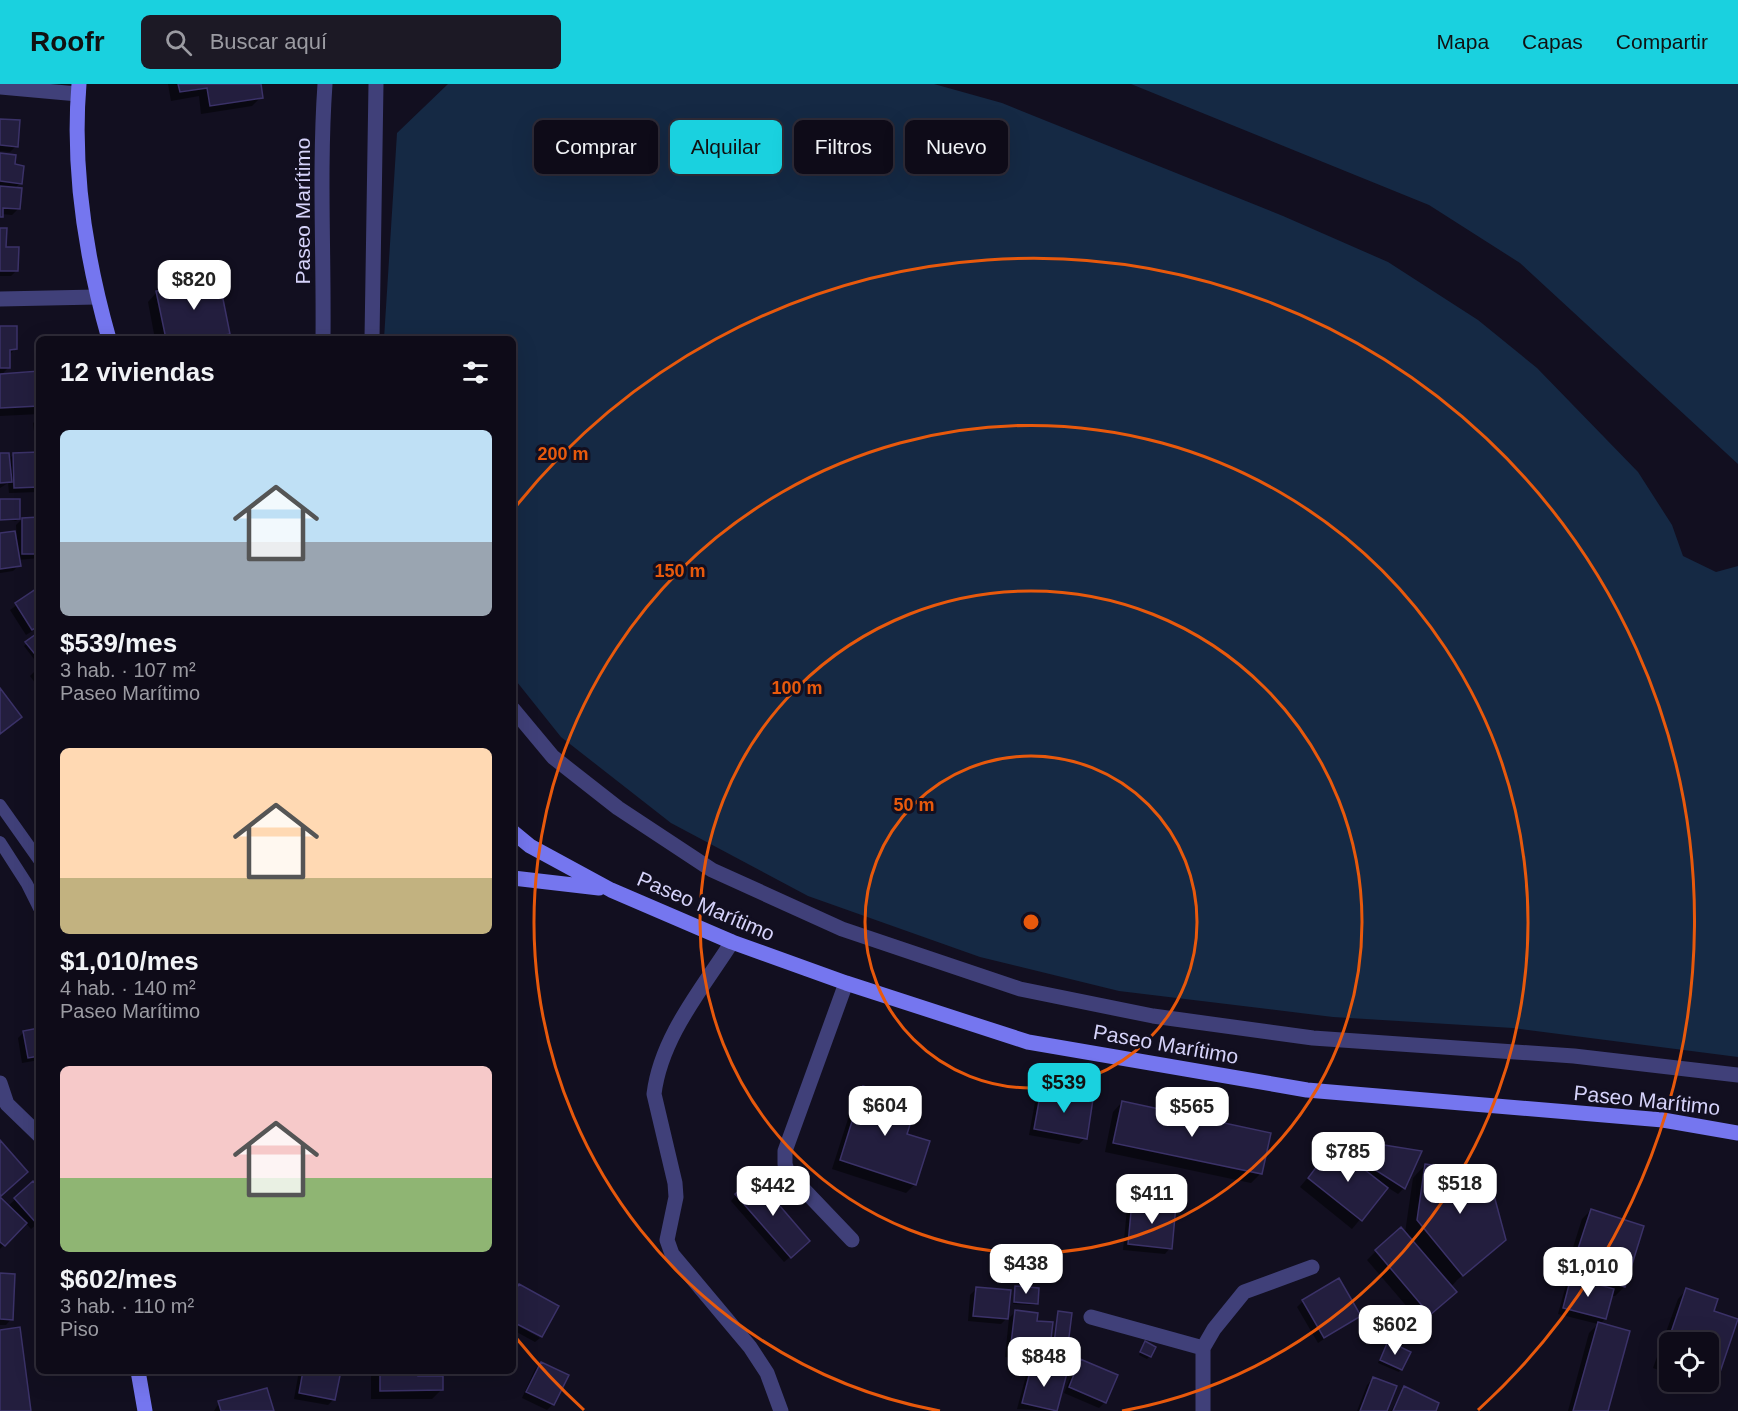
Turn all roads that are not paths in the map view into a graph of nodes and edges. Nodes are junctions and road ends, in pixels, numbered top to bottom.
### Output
1 (325, 84) edge
2 (376, 84) edge
3 (0, 87) edge
4 (79, 89) edge
5 (97, 297) junction
6 (0, 299) edge
7 (108, 336) edge
8 (322, 336) edge
9 (372, 336) edge
10 (516, 713) edge
11 (0, 805) edge
12 (516, 834) edge
13 (0, 842) edge
14 (36, 856) edge
15 (516, 878) edge
16 (611, 890) junction
17 (36, 902) edge
18 (732, 942) junction
19 (846, 983) junction
20 (1738, 1075) edge
21 (0, 1083) edge
22 (36, 1132) edge
23 (1738, 1133) edge
24 (852, 1240) dead end
25 (1312, 1267) dead end
26 (1091, 1317) dead end
27 (1203, 1348) junction
28 (139, 1374) edge
29 (145, 1411) edge
30 (780, 1411) edge
31 (1203, 1411) edge

1 - 8 street, Paseo Marítimo
2 - 9 street
3 - 4 street
4 - 5 main road
5 - 6 street
5 - 7 main road
10 - 20 street
11 - 14 lane
12 - 16 main road, Paseo Marítimo
13 - 17 lane
15 - 16 main road, Paseo Marítimo
16 - 18 main road, Paseo Marítimo
18 - 19 main road, Paseo Marítimo
18 - 30 street
19 - 23 main road, Paseo Marítimo
19 - 24 street
21 - 22 street
25 - 27 street
26 - 27 street
27 - 31 street
28 - 29 main road

